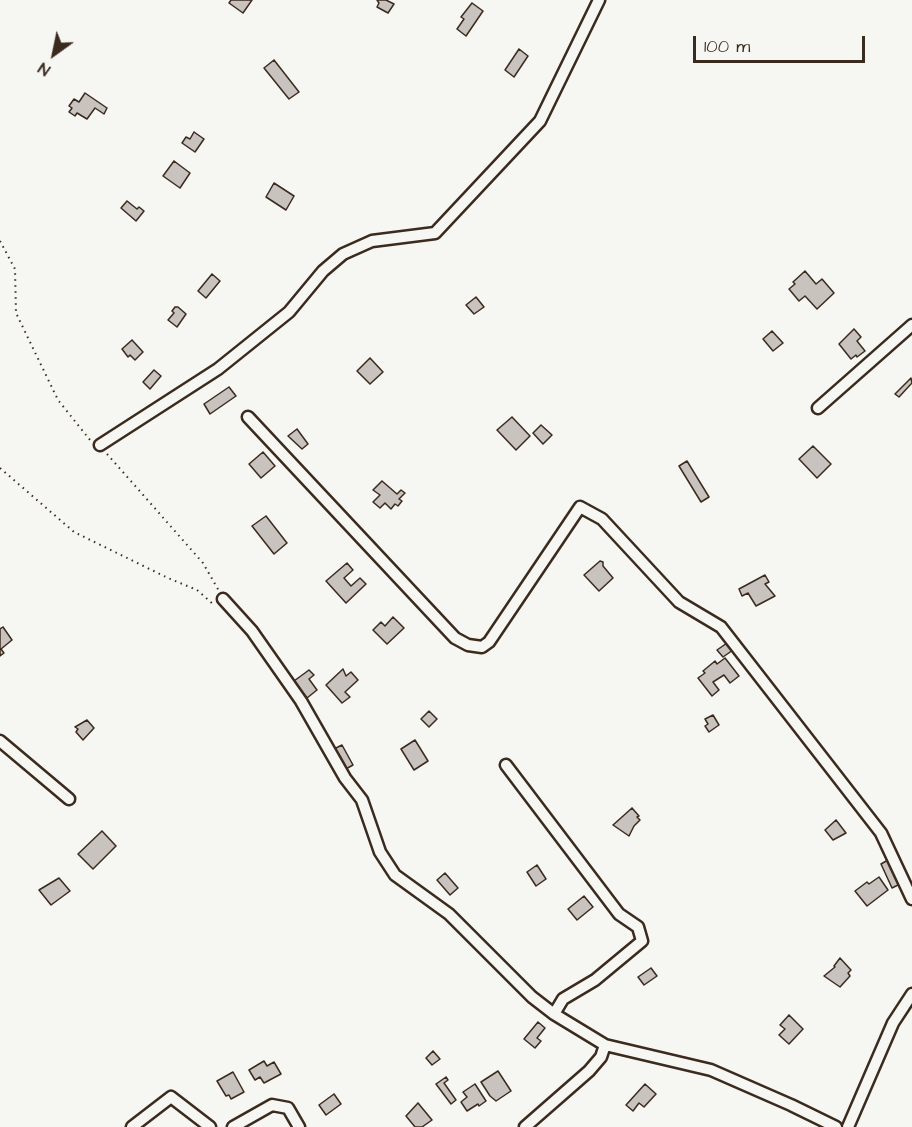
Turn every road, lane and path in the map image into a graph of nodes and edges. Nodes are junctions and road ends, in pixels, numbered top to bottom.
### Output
1 (599, 0) edge
2 (0, 241) edge
3 (912, 325) edge
4 (818, 408) dead end
5 (248, 417) dead end
6 (100, 446) junction
7 (0, 468) edge
8 (222, 604) junction
9 (0, 741) edge
10 (506, 765) dead end
11 (69, 799) dead end
12 (912, 899) edge
13 (912, 994) edge
14 (554, 1014) junction
15 (605, 1045) junction
16 (132, 1127) edge
17 (210, 1127) edge
18 (233, 1127) edge
19 (299, 1127) edge
20 (525, 1127) edge
21 (836, 1127) edge
22 (848, 1127) edge

1 - 6 street
2 - 6 path
3 - 4 street
5 - 12 street
6 - 8 path
7 - 8 path
8 - 14 street
9 - 11 street
10 - 14 street
13 - 22 street
14 - 15 street
15 - 20 street
15 - 21 street
16 - 17 street
18 - 19 street

